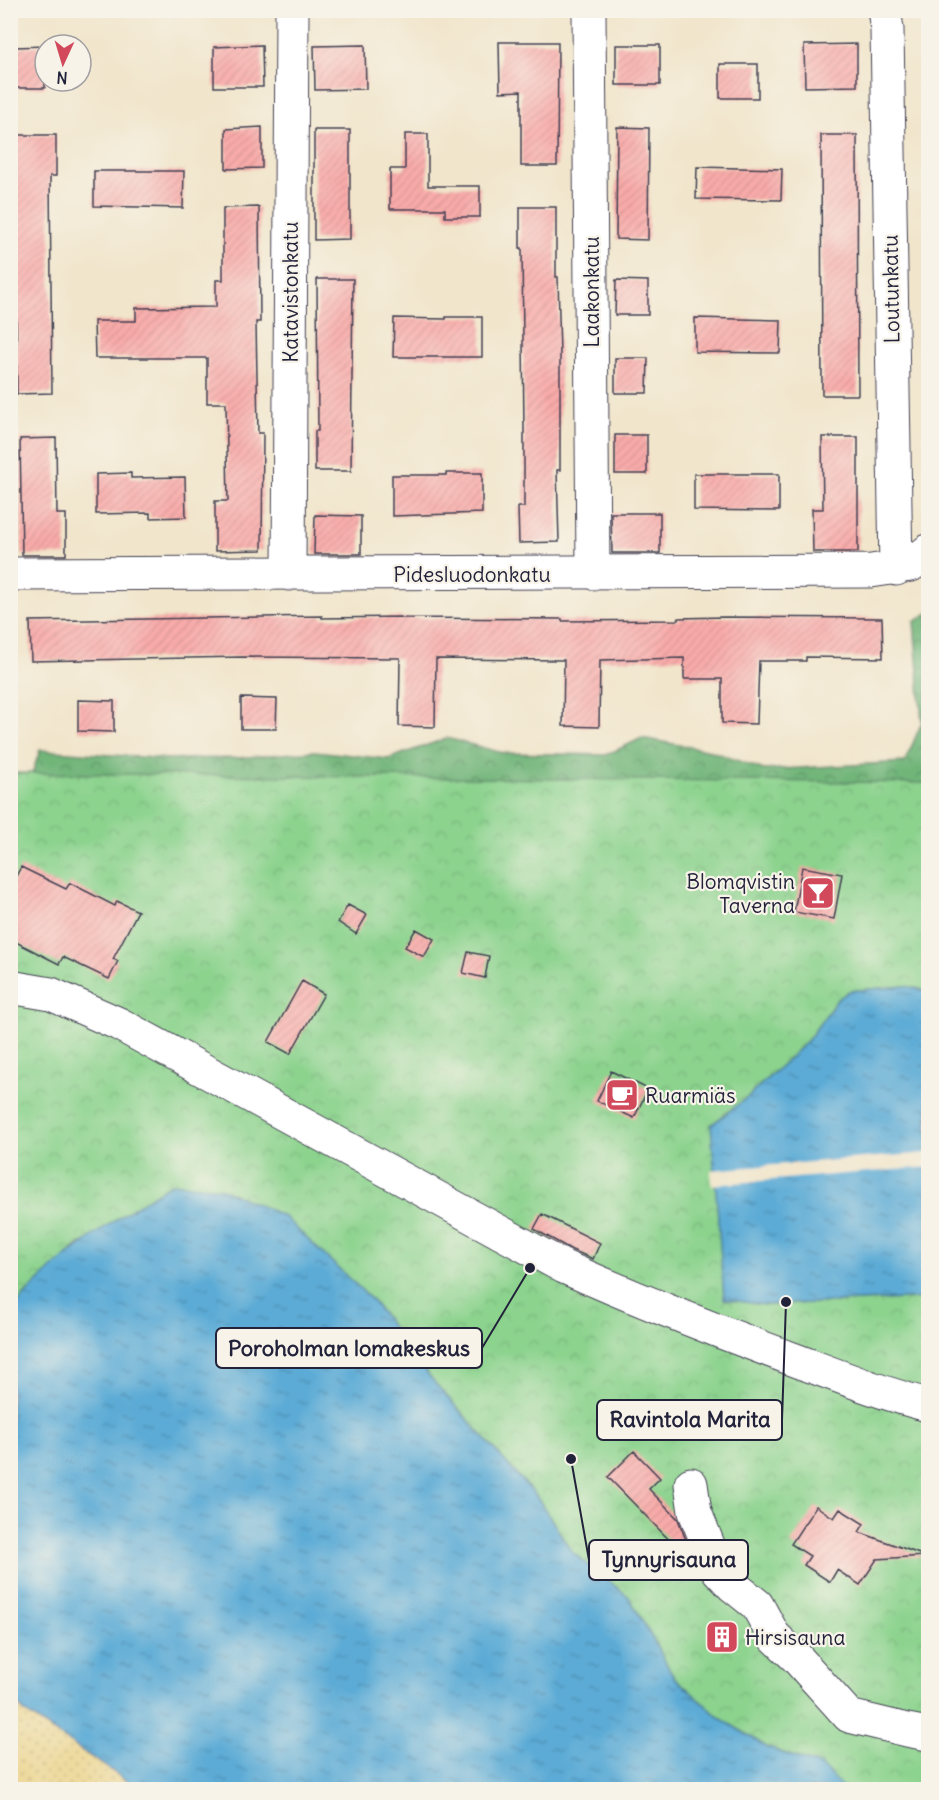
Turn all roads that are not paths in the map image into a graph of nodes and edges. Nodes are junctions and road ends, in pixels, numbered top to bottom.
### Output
1 (292, 10) edge
2 (589, 10) edge
3 (884, 10) edge
4 (928, 551) edge
5 (896, 569) junction
6 (593, 573) junction
7 (10, 574) edge
8 (289, 574) junction
9 (10, 987) edge
10 (928, 1405) edge
11 (691, 1484) dead end
12 (928, 1734) edge

1 - 8 street, Katavistonkatu
2 - 6 street, Laakonkatu
3 - 5 street, Loutunkatu
4 - 5 street, Pidesluodonkatu
5 - 6 street, Pidesluodonkatu
6 - 8 street, Pidesluodonkatu
7 - 8 street, Pidesluodonkatu
9 - 10 street
11 - 12 street

